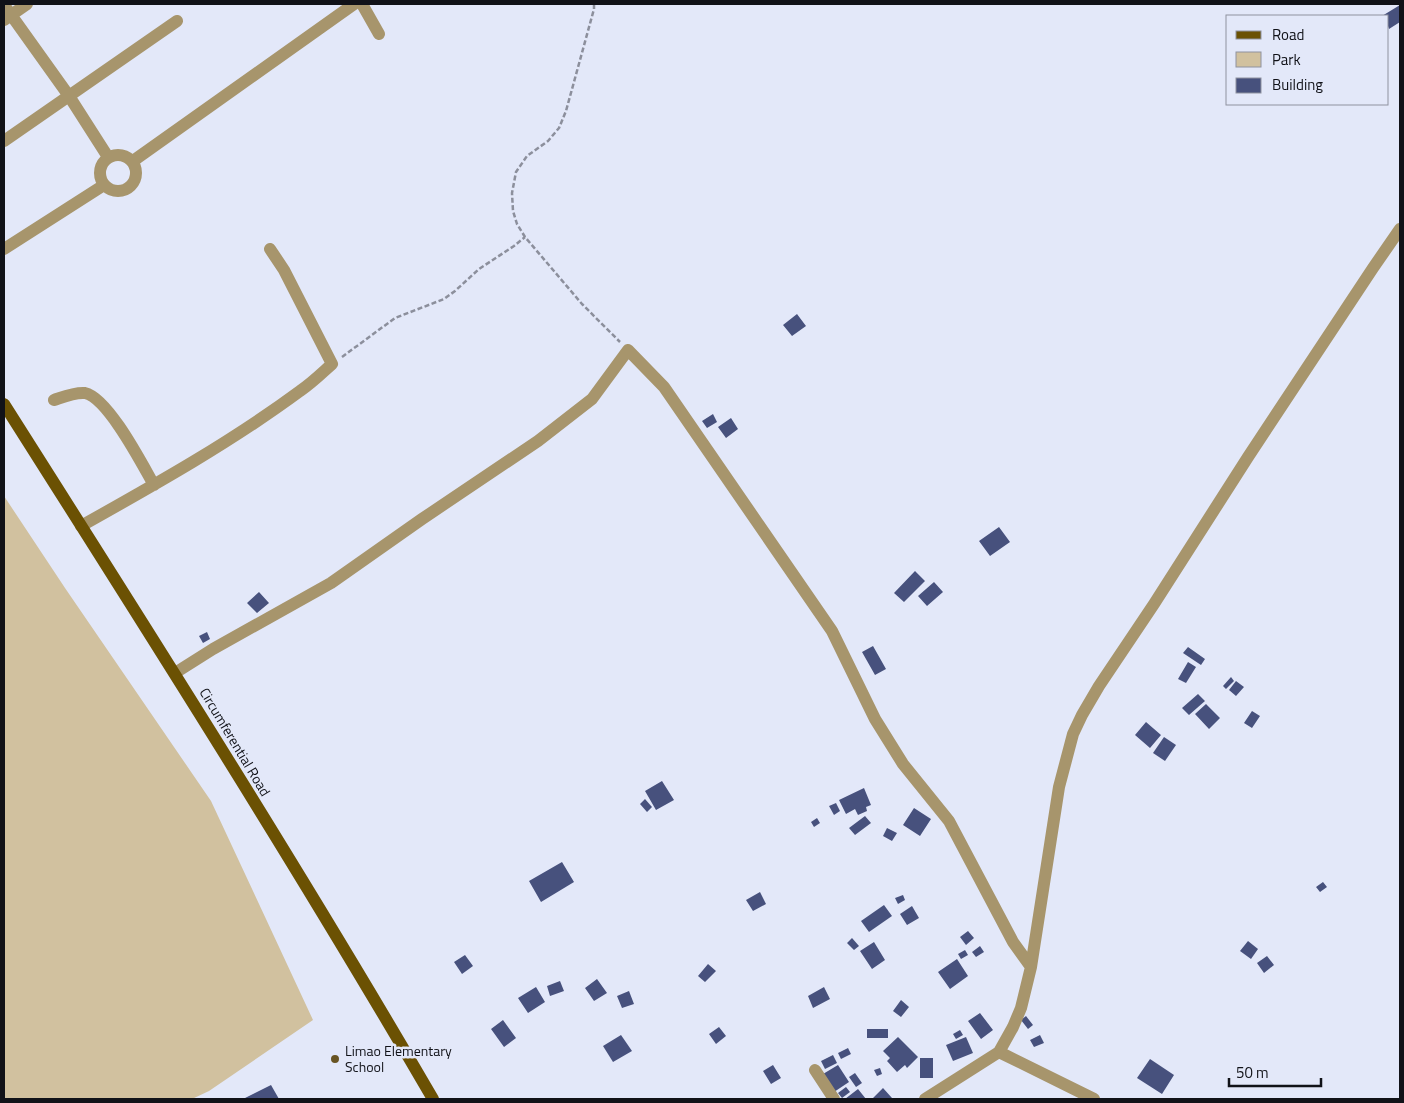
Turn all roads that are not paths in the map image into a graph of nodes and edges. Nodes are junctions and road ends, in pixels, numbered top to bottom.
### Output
1 (27, 4) edge
2 (354, 4) edge
3 (362, 4) edge
4 (6, 13) edge
5 (177, 21) dead end
6 (379, 34) dead end
7 (69, 96) junction
8 (4, 141) edge
9 (108, 157) junction
10 (133, 161) junction
11 (104, 185) junction
12 (1400, 229) edge
13 (4, 249) edge
14 (270, 249) dead end
15 (54, 400) dead end
16 (4, 404) edge
17 (154, 485) junction
18 (82, 526) junction
19 (175, 673) junction
20 (1031, 967) junction
21 (999, 1052) junction
22 (815, 1070) dead end
23 (432, 1099) edge
24 (834, 1099) edge
25 (925, 1099) edge
26 (1094, 1099) edge

1 - 4 street
2 - 10 street
3 - 6 street
4 - 7 street
5 - 7 street
7 - 8 street
7 - 9 street
9 - 10 street
9 - 11 street
10 - 11 street
11 - 13 street
12 - 20 street
14 - 17 street
15 - 17 street
16 - 18 main road, Circumferential Road
17 - 18 street
18 - 19 main road, Circumferential Road
19 - 20 street
19 - 23 main road, Circumferential Road
20 - 21 street
21 - 25 street
21 - 26 street
22 - 24 street

